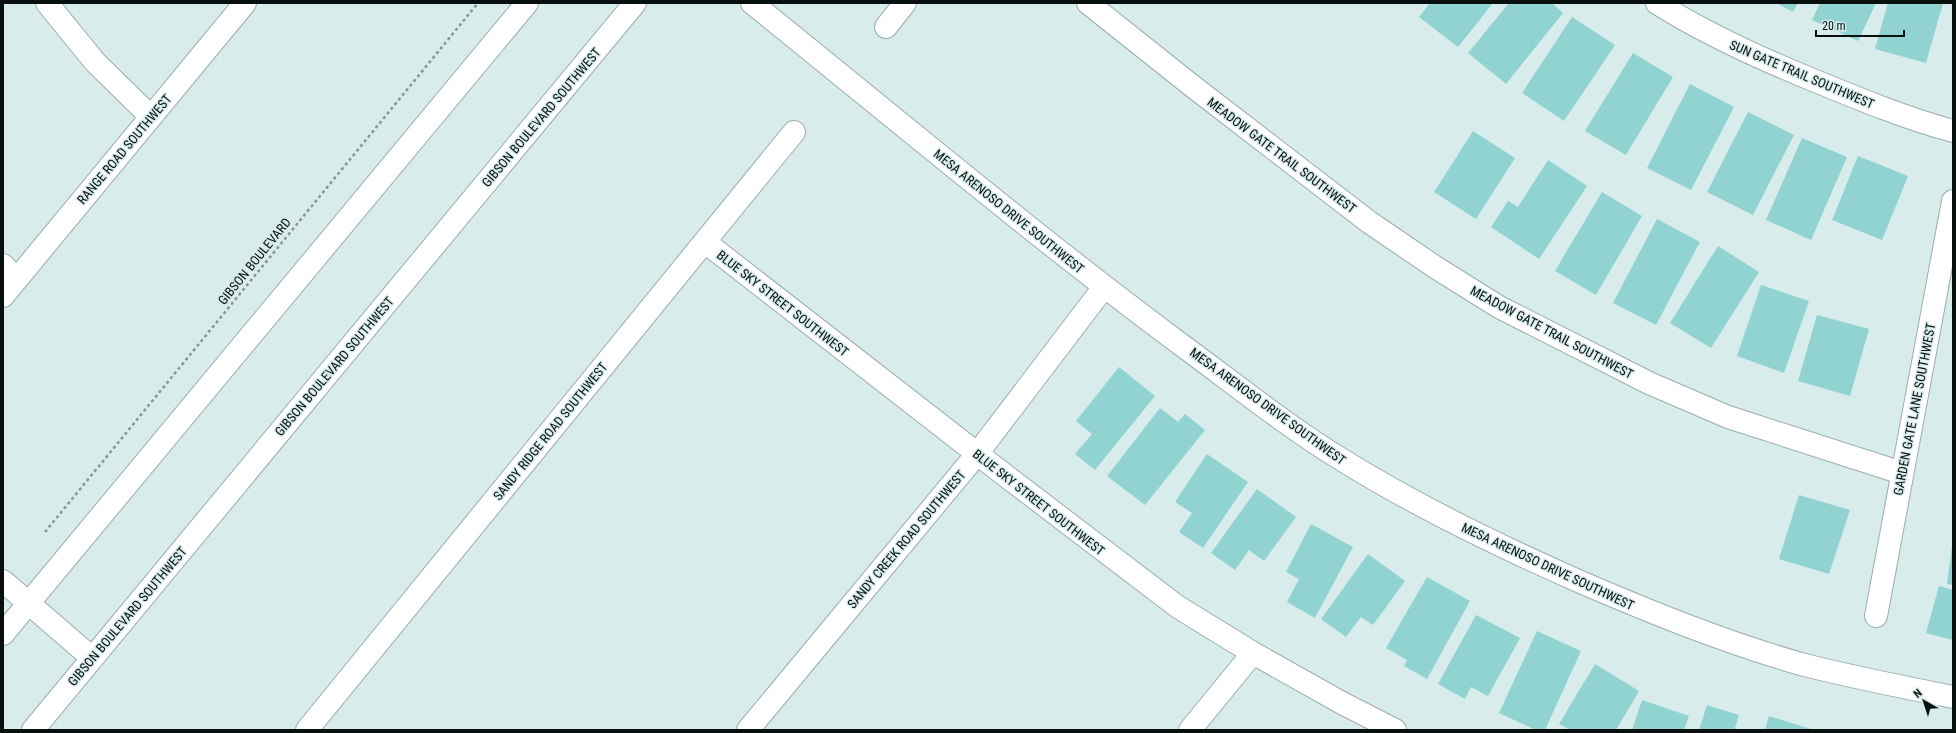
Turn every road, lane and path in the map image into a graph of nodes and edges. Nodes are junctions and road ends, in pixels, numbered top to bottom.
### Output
1 (47, 3) edge
2 (245, 3) edge
3 (478, 3) edge
4 (527, 3) edge
5 (635, 3) edge
6 (752, 3) edge
7 (905, 3) edge
8 (1088, 3) edge
9 (1657, 3) edge
10 (886, 27) dead end
11 (151, 117) junction
12 (1953, 131) edge
13 (794, 132) dead end
14 (1953, 201) edge
15 (705, 242) junction
16 (7, 280) edge
17 (1104, 287) junction
18 (977, 454) junction
19 (1902, 473) junction
20 (45, 532) dead end
21 (3, 581) edge
22 (29, 603) junction
23 (1876, 616) dead end
24 (3, 634) edge
25 (1254, 652) junction
26 (92, 658) junction
27 (1953, 697) edge
28 (33, 730) edge
29 (307, 730) edge
30 (748, 730) edge
31 (1190, 730) edge
32 (1395, 730) edge

1 - 11 street
2 - 11 street, RANGE ROAD SOUTHWEST
3 - 20 path, GIBSON BOULEVARD
4 - 22 street
5 - 26 street, GIBSON BOULEVARD SOUTHWEST
6 - 17 street, MESA ARENOSO DRIVE SOUTHWEST
7 - 10 street
8 - 19 street, MEADOW GATE TRAIL SOUTHWEST
9 - 12 street, SUN GATE TRAIL SOUTHWEST
11 - 16 street, RANGE ROAD SOUTHWEST
13 - 15 street, SANDY RIDGE ROAD SOUTHWEST
14 - 19 street, GARDEN GATE LANE SOUTHWEST
15 - 18 street, BLUE SKY STREET SOUTHWEST
15 - 29 street, SANDY RIDGE ROAD SOUTHWEST
17 - 18 street, SANDY CREEK ROAD SOUTHWEST
17 - 27 street, MESA ARENOSO DRIVE SOUTHWEST
18 - 25 street, BLUE SKY STREET SOUTHWEST
18 - 30 street, SANDY CREEK ROAD SOUTHWEST
19 - 23 street, GARDEN GATE LANE SOUTHWEST
21 - 22 street
22 - 24 street
22 - 26 street
25 - 31 street
25 - 32 street, BLUE SKY STREET SOUTHWEST
26 - 28 street, GIBSON BOULEVARD SOUTHWEST

